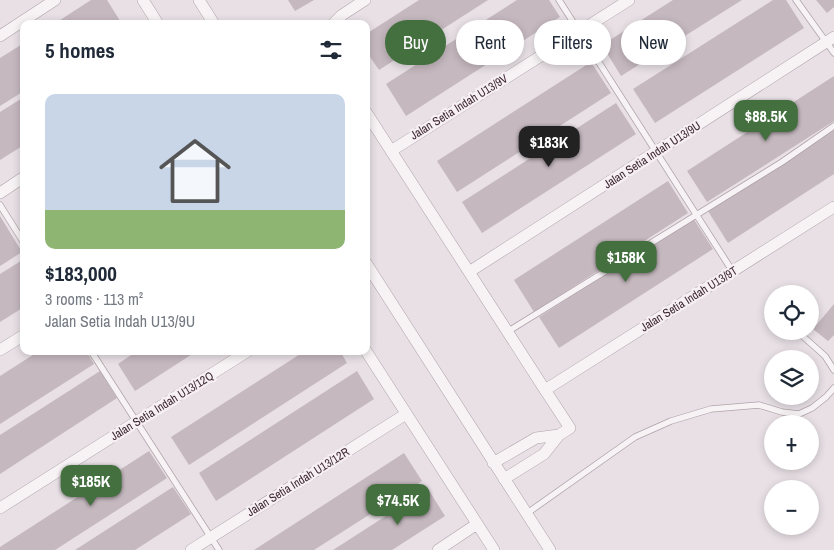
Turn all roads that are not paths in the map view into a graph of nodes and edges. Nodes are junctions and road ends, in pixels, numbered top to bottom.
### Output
1 (55, 0) edge
2 (143, 0) edge
3 (199, 0) edge
4 (365, 0) edge
5 (559, 0) edge
6 (628, 0) edge
7 (796, 0) edge
8 (24, 20) edge
9 (156, 20) edge
10 (212, 20) edge
11 (337, 20) edge
12 (572, 20) edge
13 (596, 20) edge
14 (20, 23) edge
15 (0, 36) edge
16 (830, 40) edge
17 (834, 53) edge
18 (534, 59) edge
19 (601, 65) edge
20 (370, 118) edge
21 (834, 126) edge
22 (391, 150) junction
23 (656, 152) junction
24 (20, 180) edge
25 (0, 193) edge
26 (0, 205) edge
27 (834, 207) edge
28 (696, 215) junction
29 (20, 237) edge
30 (370, 269) edge
31 (469, 272) junction
32 (733, 272) junction
33 (507, 332) junction
34 (20, 338) edge
35 (807, 340) edge
36 (0, 350) edge
37 (94, 355) edge
38 (242, 355) edge
39 (369, 355) edge
40 (834, 370) edge
41 (834, 388) edge
42 (545, 390) junction
43 (406, 414) junction
44 (136, 422) junction
45 (559, 435) junction
46 (494, 463) junction
47 (504, 479) junction
48 (0, 508) edge
49 (526, 514) junction
50 (477, 524) junction
51 (210, 538) junction
52 (191, 550) edge
53 (219, 550) edge
54 (438, 550) edge
55 (494, 550) edge
56 (550, 550) edge

1 - 8 street
2 - 9 street
3 - 10 street
4 - 11 street
5 - 12 lane
6 - 13 street, Jalan Setia Indah U13/9V
7 - 16 lane
14 - 15 street
16 - 17 lane
16 - 23 street, Jalan Setia Indah U13/9U
18 - 22 street, Jalan Setia Indah U13/9V
19 - 23 lane
20 - 22 street
21 - 28 lane
22 - 31 street
23 - 28 lane
23 - 31 street, Jalan Setia Indah U13/9U
24 - 25 street
26 - 29 lane
27 - 32 street, Jalan Setia Indah U13/9T
28 - 32 lane
28 - 33 lane
30 - 46 street
31 - 33 street
32 - 42 street, Jalan Setia Indah U13/9T
33 - 42 street
34 - 36 street
35 - 40 lane
37 - 44 lane
38 - 44 street, Jalan Setia Indah U13/12Q
39 - 43 street
41 - 49 lane
42 - 45 street
43 - 50 street
43 - 51 street, Jalan Setia Indah U13/12R
44 - 48 street, Jalan Setia Indah U13/12Q
44 - 51 lane
45 - 46 street
45 - 47 street
46 - 47 street
47 - 49 street
49 - 56 street
50 - 54 street
50 - 55 street
51 - 52 street, Jalan Setia Indah U13/12R
51 - 53 lane

